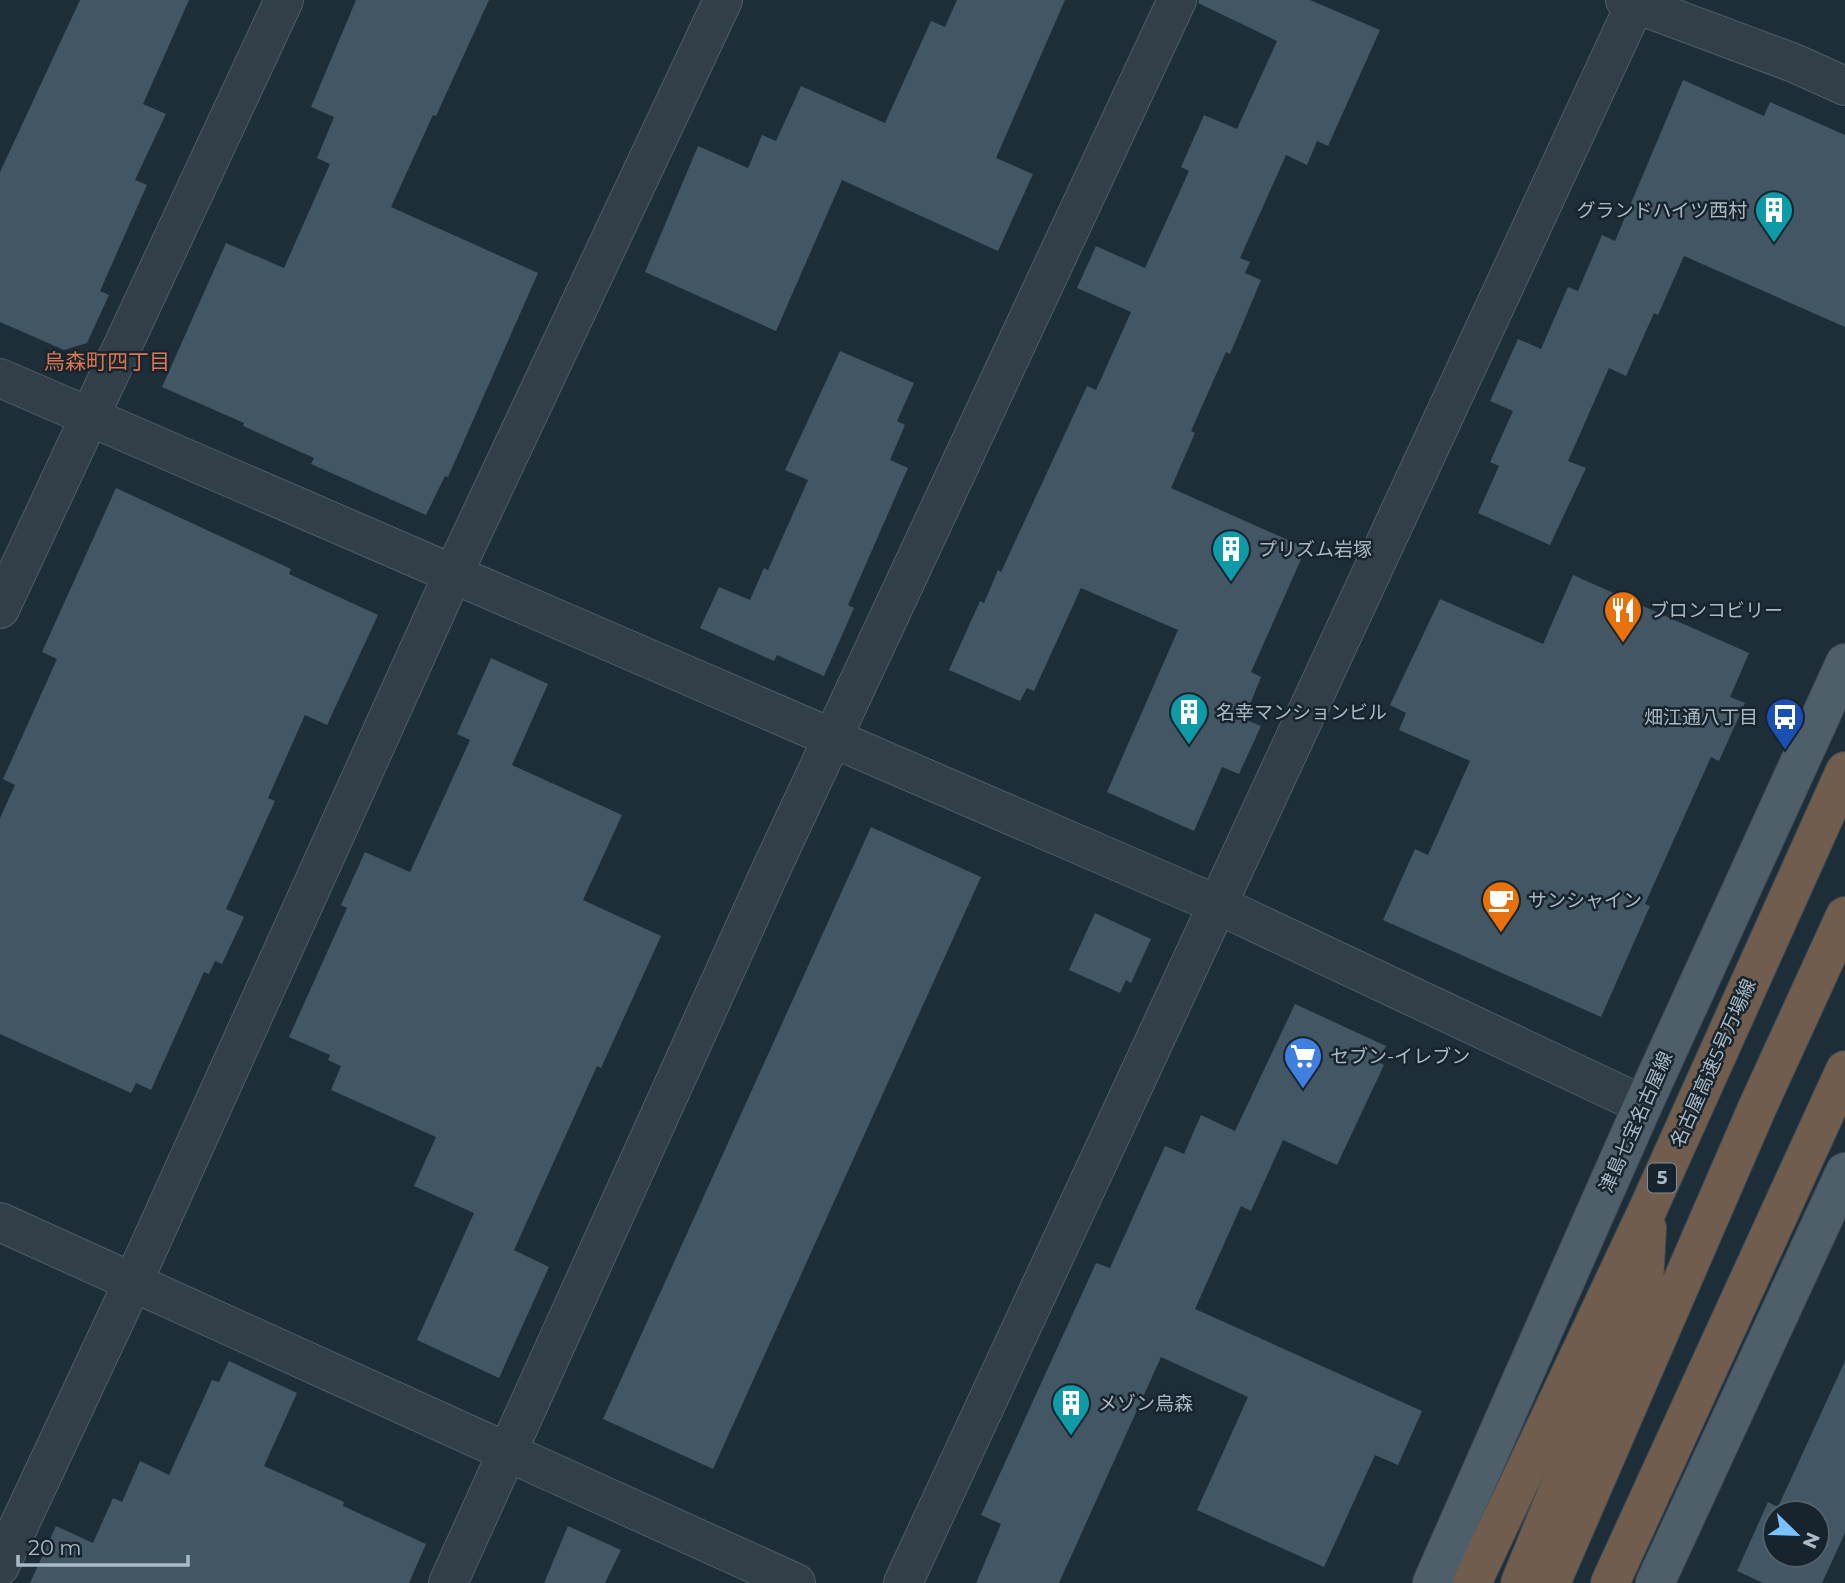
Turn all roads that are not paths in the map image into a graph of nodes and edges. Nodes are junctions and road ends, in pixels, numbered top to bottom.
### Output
1 (284, 0) edge
2 (723, 0) edge
3 (1177, 0) edge
4 (1632, 1) edge
5 (1845, 86) edge
6 (0, 378) edge
7 (89, 416) junction
8 (453, 574) junction
9 (0, 609) edge
10 (1845, 663) edge
11 (832, 738) junction
12 (1845, 771) edge
13 (1216, 904) junction
14 (1845, 916) edge
15 (1845, 1070) edge
16 (1643, 1105) junction
17 (1842, 1186) edge
18 (1648, 1209) junction
19 (0, 1222) edge
20 (133, 1282) junction
21 (508, 1452) junction
22 (0, 1566) edge
23 (448, 1583) edge
24 (796, 1583) edge
25 (903, 1583) edge
26 (1432, 1583) edge
27 (1472, 1583) edge
28 (1520, 1583) edge
29 (1551, 1583) edge
30 (1610, 1583) edge
31 (1655, 1583) edge

1 - 7 street
2 - 8 street
3 - 11 street
4 - 5 street
4 - 13 street
6 - 7 street
7 - 8 street
7 - 9 street
8 - 11 street
8 - 20 street
10 - 16 main road, 津島七宝名古屋線
11 - 13 street
11 - 21 street
12 - 18 highway, 名古屋高速5号万場線 / 5
13 - 16 street
13 - 25 street
14 - 29 highway
15 - 30 highway
16 - 26 main road, 津島七宝名古屋線
17 - 31 main road
18 - 27 highway, 名古屋高速5号万場線 / 5
18 - 28 highway
19 - 20 street
20 - 21 street
20 - 22 street
21 - 23 street
21 - 24 street

